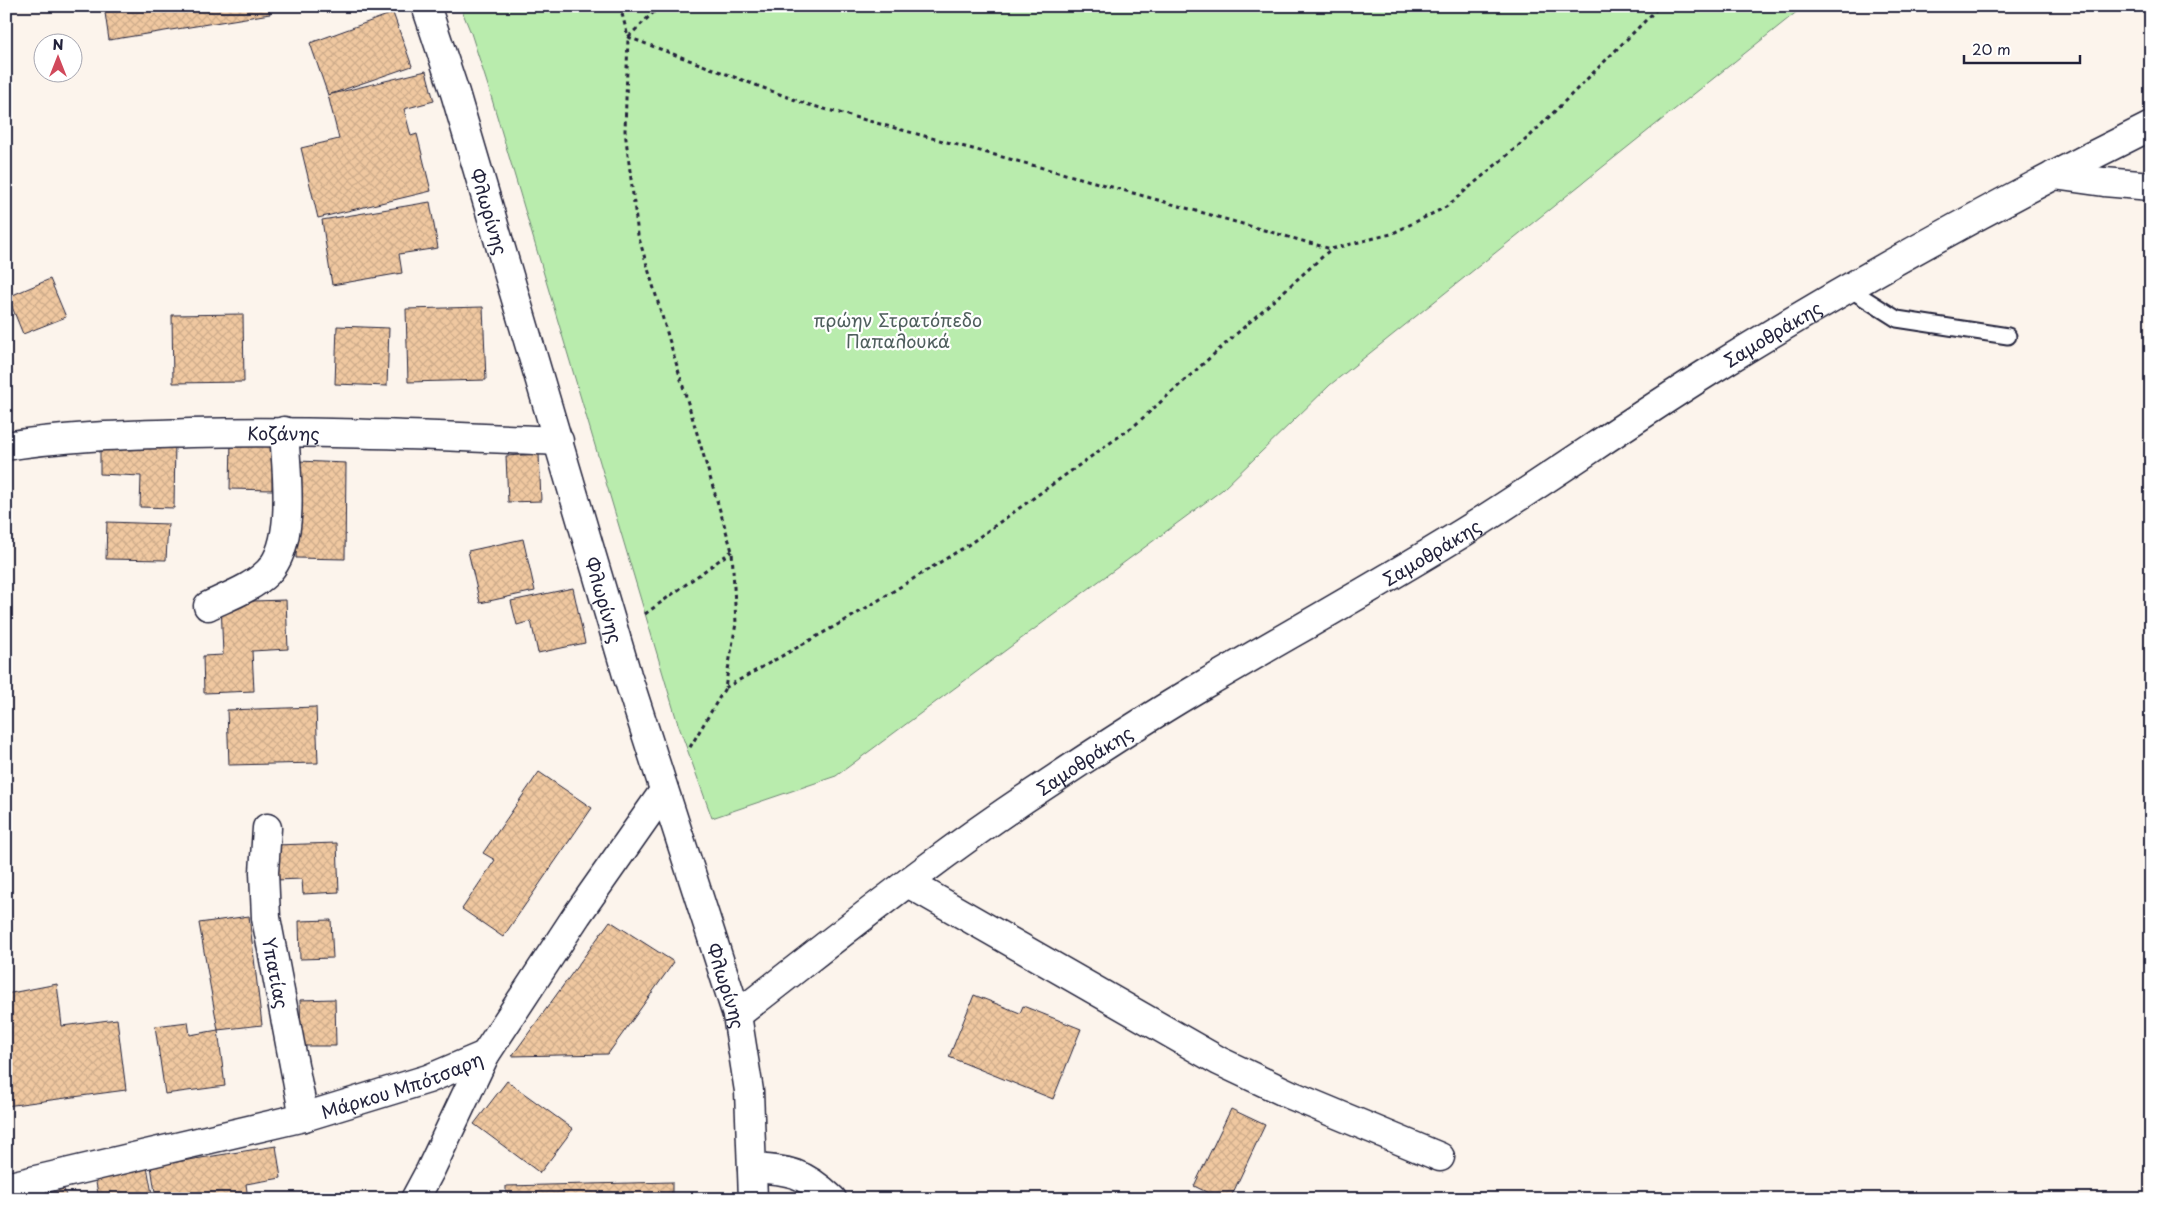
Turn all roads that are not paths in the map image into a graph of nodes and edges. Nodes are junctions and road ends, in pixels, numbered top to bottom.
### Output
1 (426, 6) edge
2 (2151, 126) edge
3 (2054, 175) junction
4 (2151, 186) edge
5 (1848, 288) junction
6 (2008, 336) dead end
7 (284, 431) junction
8 (559, 441) junction
9 (6, 446) edge
10 (208, 606) dead end
11 (664, 790) junction
12 (267, 828) dead end
13 (908, 882) junction
14 (737, 1015) junction
15 (485, 1055) junction
16 (304, 1117) junction
17 (1440, 1157) dead end
18 (752, 1168) junction
19 (6, 1188) edge
20 (415, 1199) edge
21 (753, 1199) edge
22 (832, 1199) edge

1 - 8 street, Φλωρίνης
2 - 3 street, Σαμοθράκης
3 - 4 street
3 - 5 street, Σαμοθράκης
5 - 6 lane
5 - 13 street, Σαμοθράκης
7 - 8 street, Κοζάνης
7 - 9 street, Κοζάνης
7 - 10 street
8 - 11 street, Φλωρίνης
11 - 14 street, Φλωρίνης
11 - 15 street, Μάρκου Μπότσαρη
12 - 16 street, Υπατίας
13 - 14 street, Σαμοθράκης
13 - 17 street
14 - 18 street, Φλωρίνης
15 - 16 street, Μάρκου Μπότσαρη
15 - 20 street
16 - 19 street, Μάρκου Μπότσαρη
18 - 21 street, Φλωρίνης
18 - 22 street

